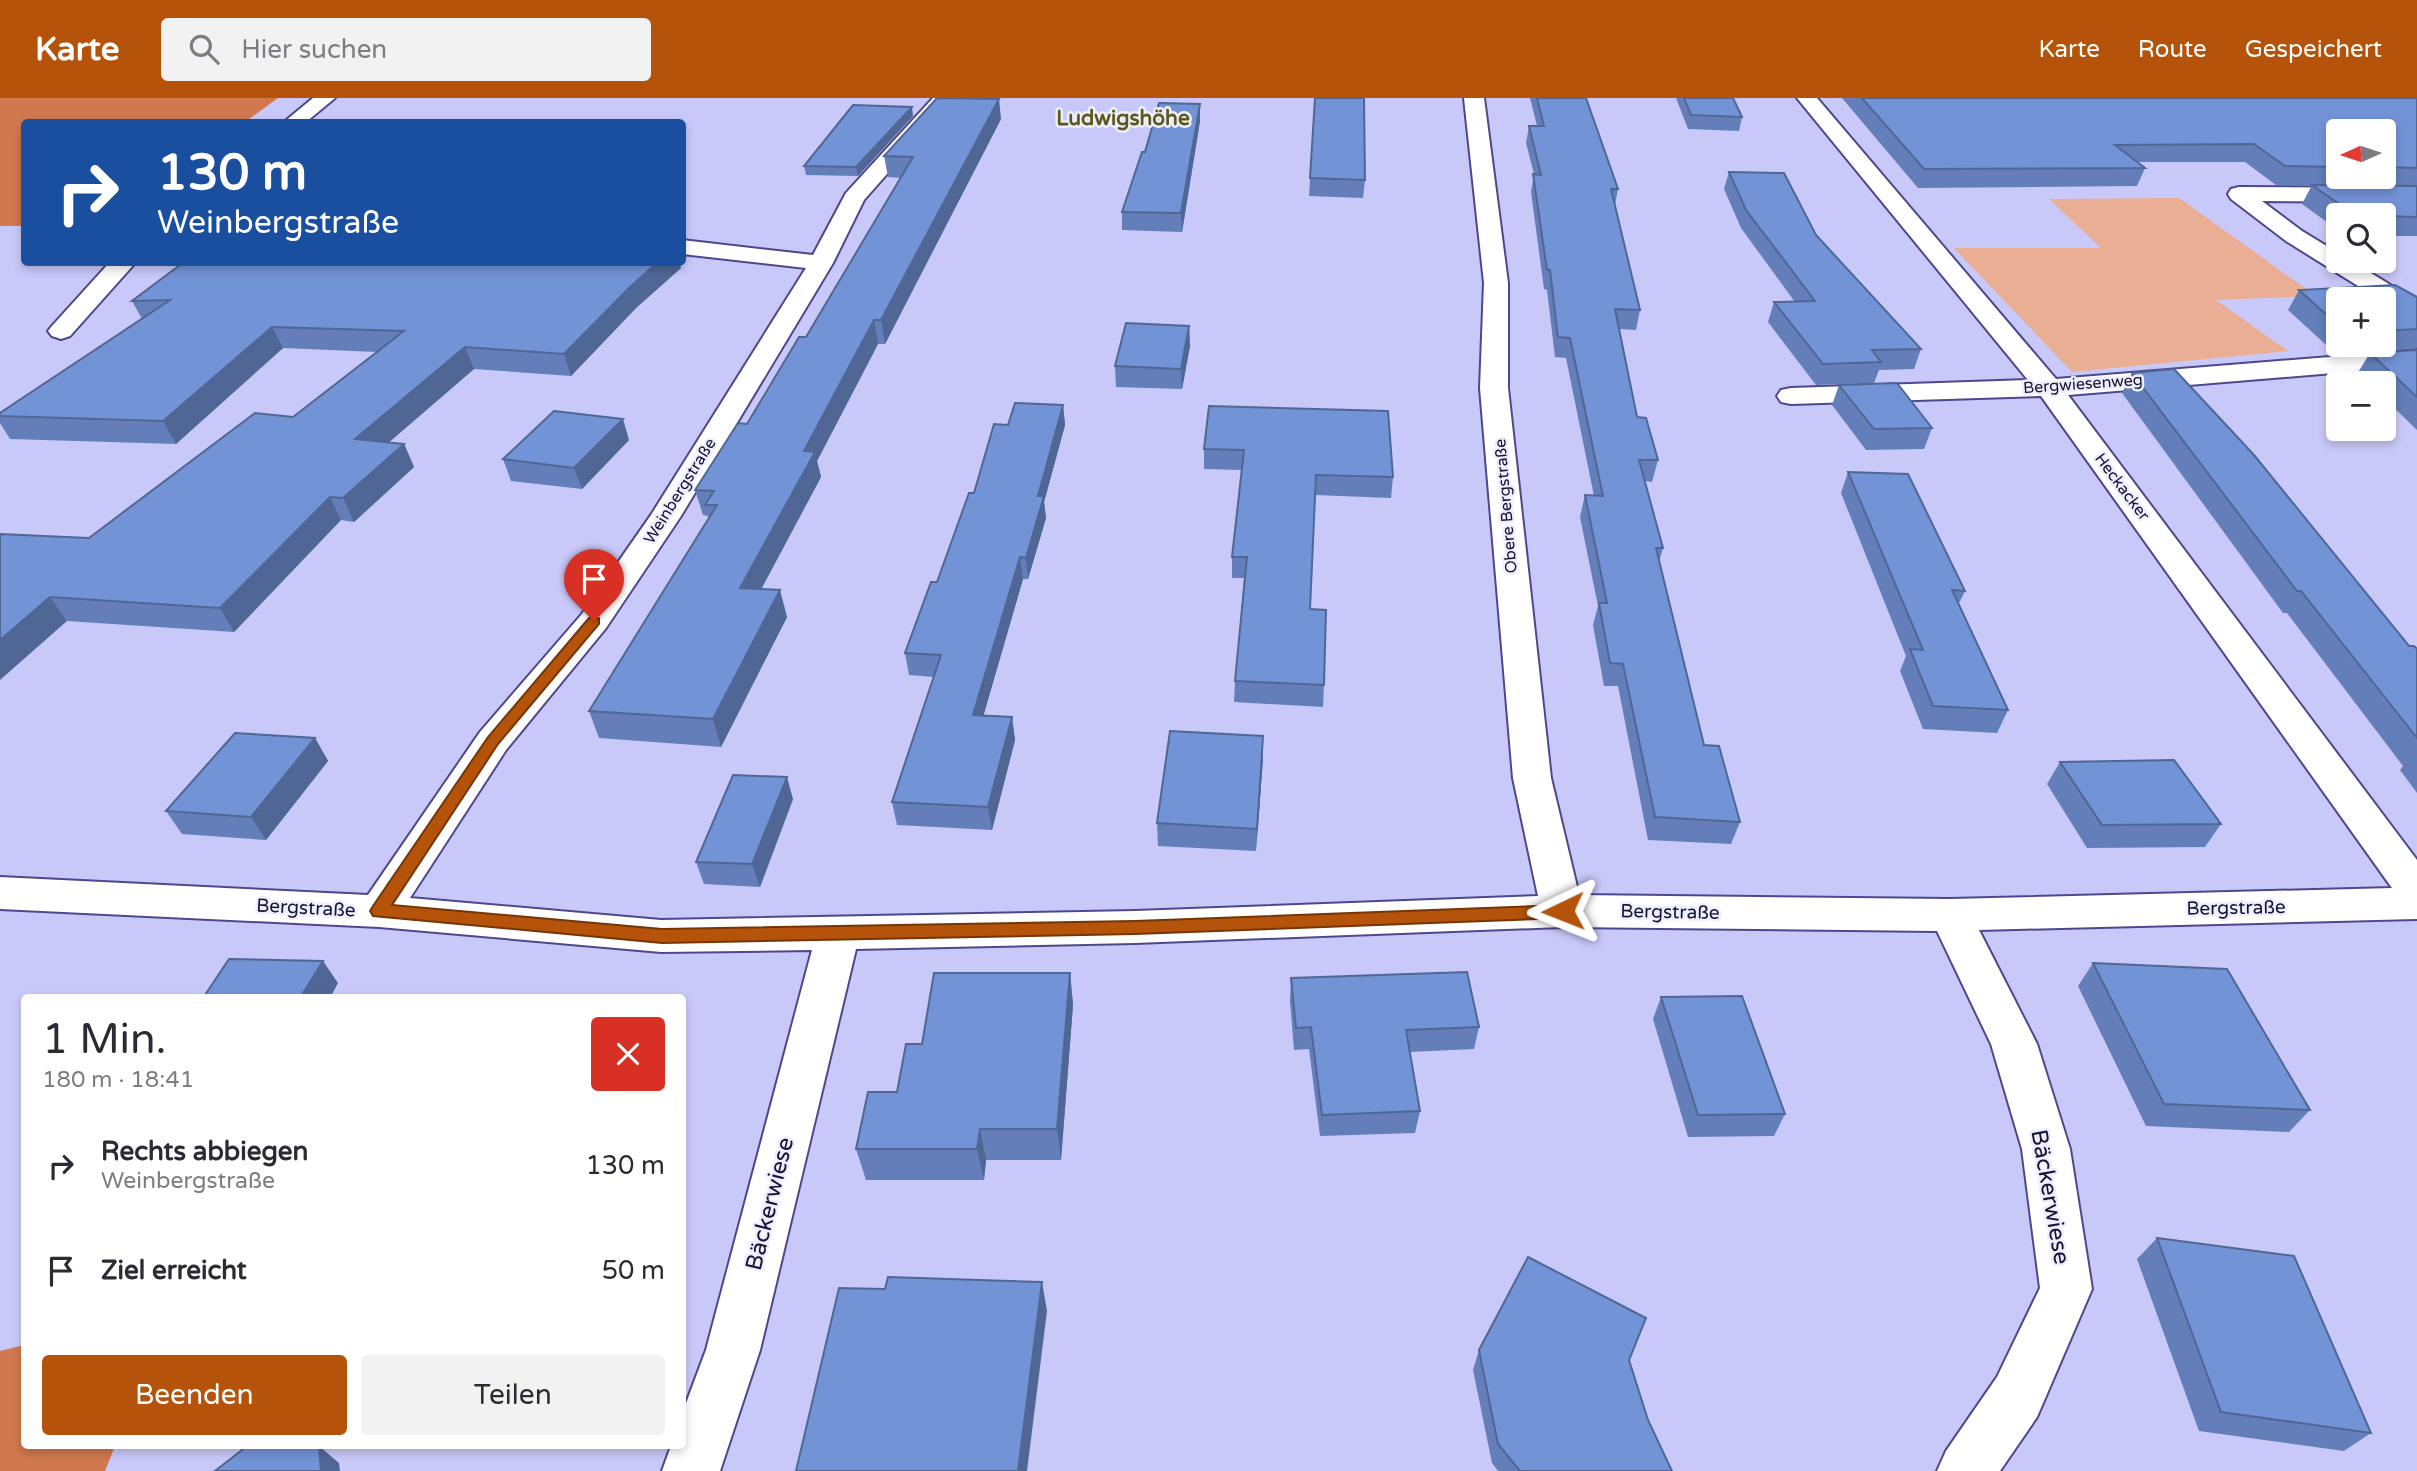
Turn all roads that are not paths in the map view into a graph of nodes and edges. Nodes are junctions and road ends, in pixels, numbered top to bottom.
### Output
1 (325, 98) edge
2 (944, 98) edge
3 (1474, 98) edge
4 (1807, 98) edge
5 (298, 119) edge
6 (2417, 195) edge
7 (686, 247) edge
8 (821, 262) junction
9 (120, 266) edge
10 (2417, 312) edge
11 (61, 331) dead end
12 (2417, 358) edge
13 (2049, 388) junction
14 (1791, 396) dead end
15 (2417, 891) edge
16 (0, 892) edge
17 (2417, 903) edge
18 (379, 911) junction
19 (1563, 911) junction
20 (1950, 915) junction
21 (838, 934) junction
22 (691, 1471) edge
23 (1966, 1471) edge

1 - 5 street
2 - 8 street, Weinbergstraße
3 - 19 street, Obere Bergstraße
4 - 13 street, Heckacker
6 - 10 street
7 - 8 street
8 - 18 street, Weinbergstraße
9 - 11 street
12 - 13 street, Bergwiesenweg
13 - 14 street, Bergwiesenweg
13 - 15 street, Heckacker
16 - 18 street, Bergstraße
17 - 20 street, Bergstraße
18 - 21 street, Bergstraße
19 - 20 street, Bergstraße
19 - 21 street, Bergstraße
20 - 23 street, Bäckerwiese
21 - 22 street, Bäckerwiese

